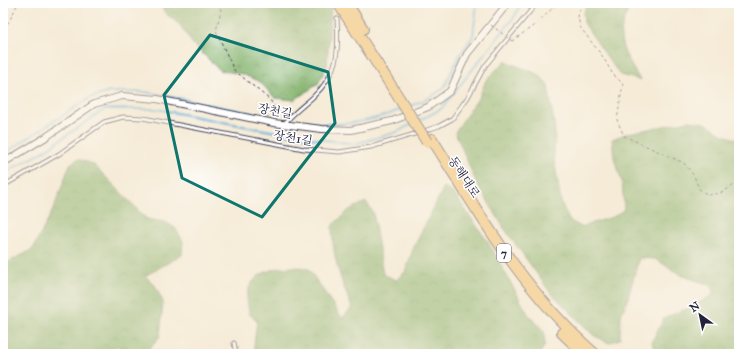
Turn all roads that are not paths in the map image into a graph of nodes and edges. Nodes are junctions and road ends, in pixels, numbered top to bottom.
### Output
1 (338, 3) edge
2 (347, 3) edge
3 (508, 3) edge
4 (537, 3) edge
5 (337, 18) dead end
6 (395, 86) junction
7 (284, 124) junction
8 (429, 140) junction
9 (3, 163) edge
10 (3, 186) edge
11 (234, 343) dead end
12 (236, 354) edge
13 (584, 354) edge
14 (595, 354) edge

1 - 6 main road, 7
2 - 6 main road, 7
3 - 7 street, 장천길
4 - 10 lane, 장천1길
5 - 7 lane
6 - 8 main road, 7
7 - 9 street, 장천길
8 - 13 main road, 동해대로 / 7
8 - 14 main road, 동해대로 / 7
11 - 12 lane

